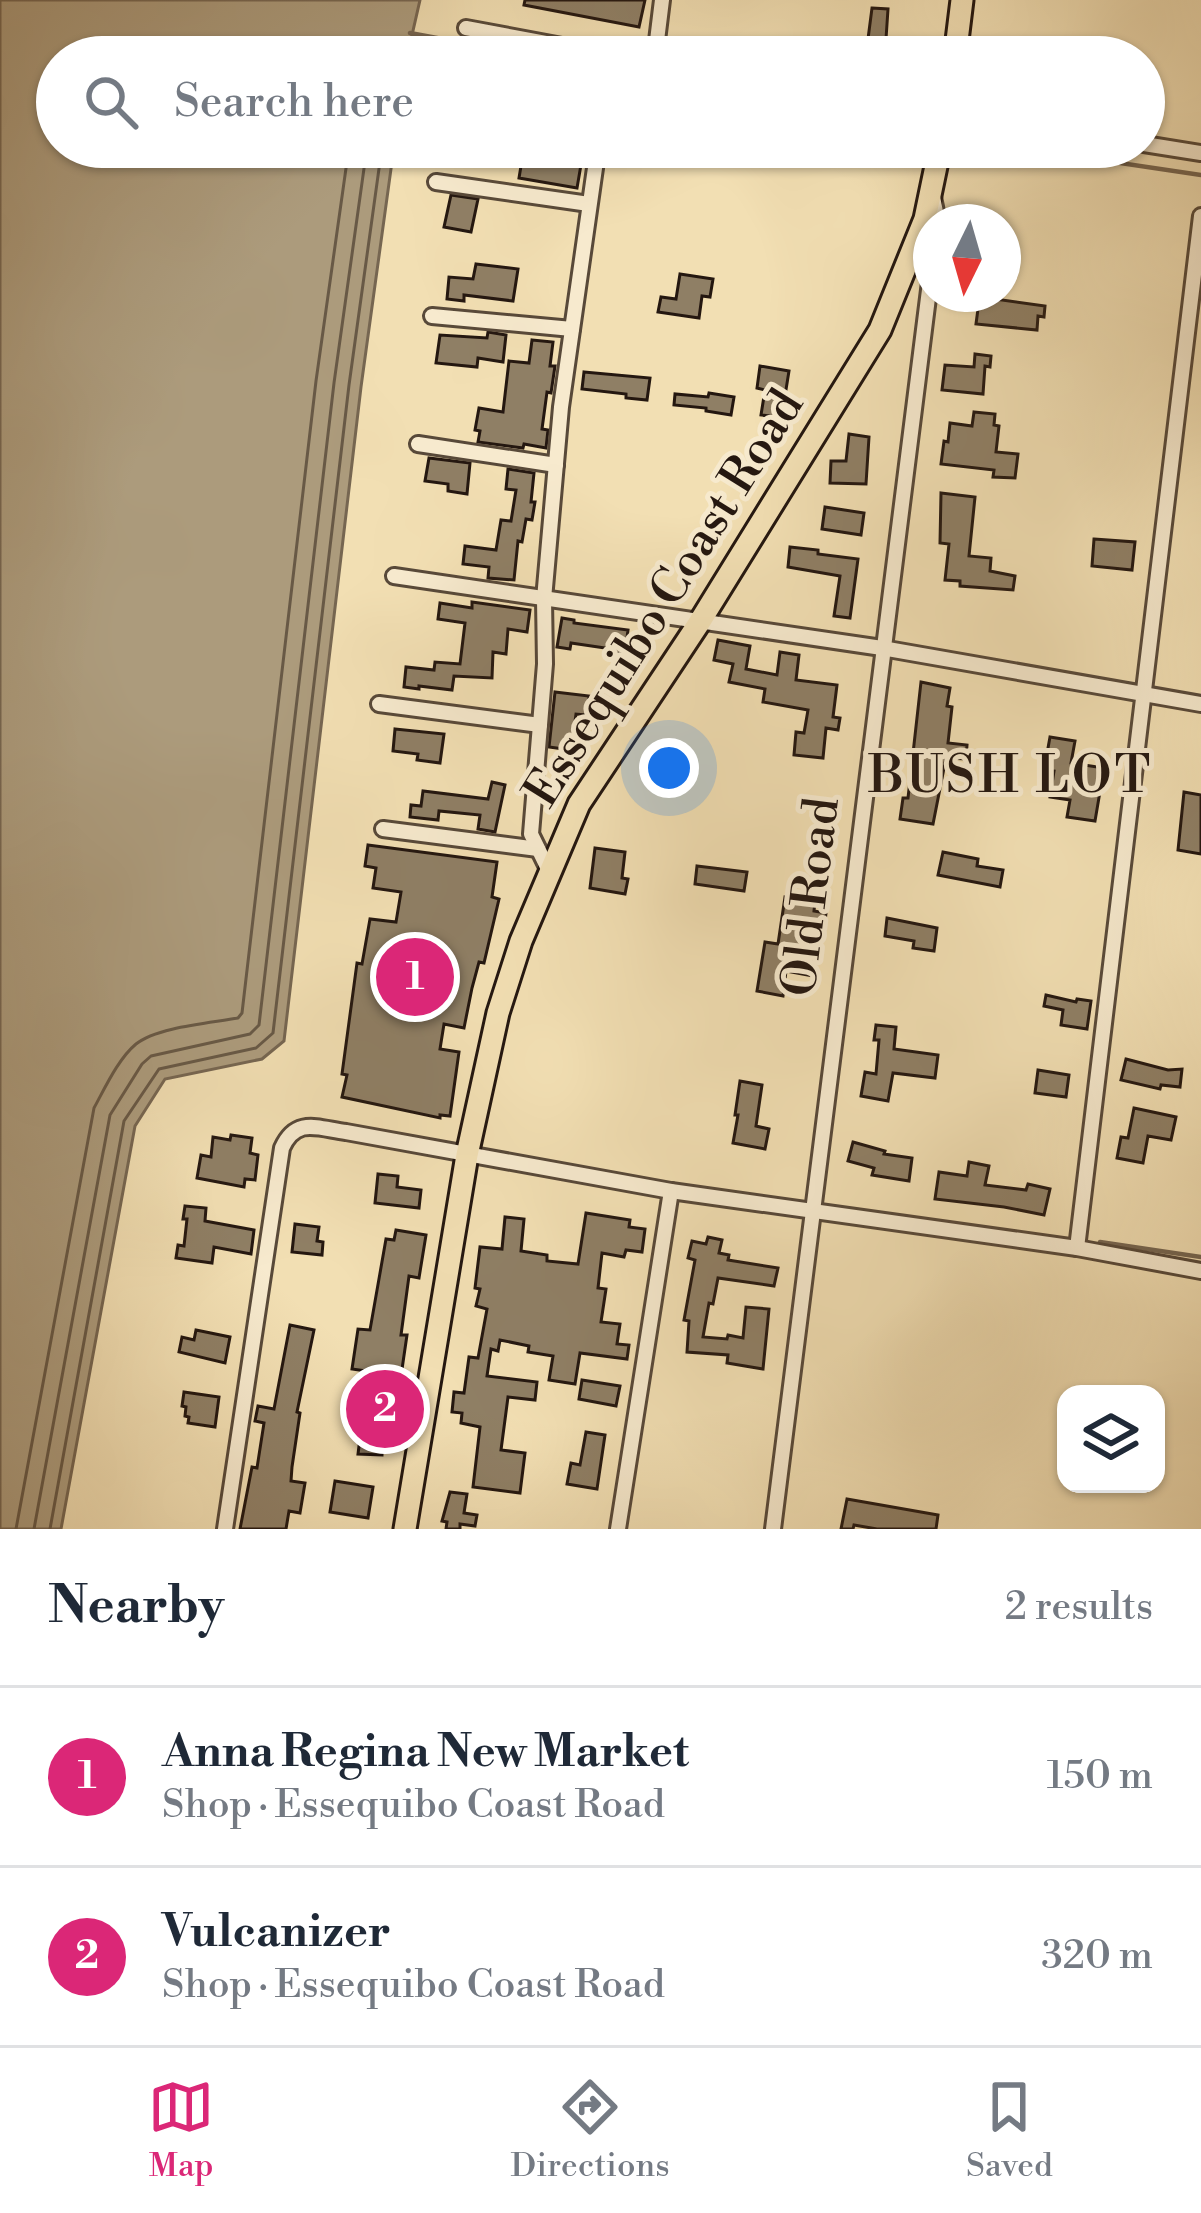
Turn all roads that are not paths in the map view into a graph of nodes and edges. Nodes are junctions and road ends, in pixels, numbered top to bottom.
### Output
1 (662, 0) edge
2 (962, 0) edge
3 (466, 28) dead end
4 (509, 36) edge
5 (658, 36) edge
6 (958, 36) edge
7 (1165, 147) edge
8 (1201, 153) edge
9 (595, 168) edge
10 (936, 168) edge
11 (436, 182) dead end
12 (932, 186) junction
13 (589, 204) junction
14 (935, 204) edge
15 (1201, 216) edge
16 (926, 312) edge
17 (432, 316) dead end
18 (572, 329) junction
19 (418, 444) dead end
20 (556, 465) junction
21 (394, 576) dead end
22 (544, 598) junction
23 (699, 623) junction
24 (882, 648) junction
25 (1142, 695) junction
26 (379, 704) dead end
27 (1201, 704) edge
28 (540, 725) junction
29 (382, 829) dead end
30 (538, 849) junction
31 (550, 873) junction
32 (467, 1155) junction
33 (670, 1191) junction
34 (812, 1211) junction
35 (1077, 1248) junction
36 (1201, 1270) edge
37 (224, 1529) edge
38 (405, 1529) edge
39 (618, 1529) edge
40 (773, 1529) edge

1 - 5 street
2 - 6 main road
3 - 4 street
7 - 8 street
9 - 13 street
10 - 12 main road, Essequibo Coast Road
11 - 13 street
12 - 14 street
12 - 23 main road, Essequibo Coast Road
13 - 18 street
15 - 25 street
16 - 24 street, Old Road
17 - 18 street
18 - 20 street
19 - 20 street
20 - 22 street
21 - 22 street
22 - 23 street
22 - 28 street
23 - 24 street
23 - 31 main road, Essequibo Coast Road
24 - 25 street
24 - 34 street, Old Road
25 - 27 street
25 - 35 street
26 - 28 street
28 - 30 street
29 - 30 street
30 - 31 street
31 - 32 main road, Essequibo Coast Road
32 - 33 street
32 - 37 street
32 - 38 main road, Essequibo Coast Road
33 - 34 street
33 - 39 street
34 - 35 street
34 - 40 street, Old Road
35 - 36 street

